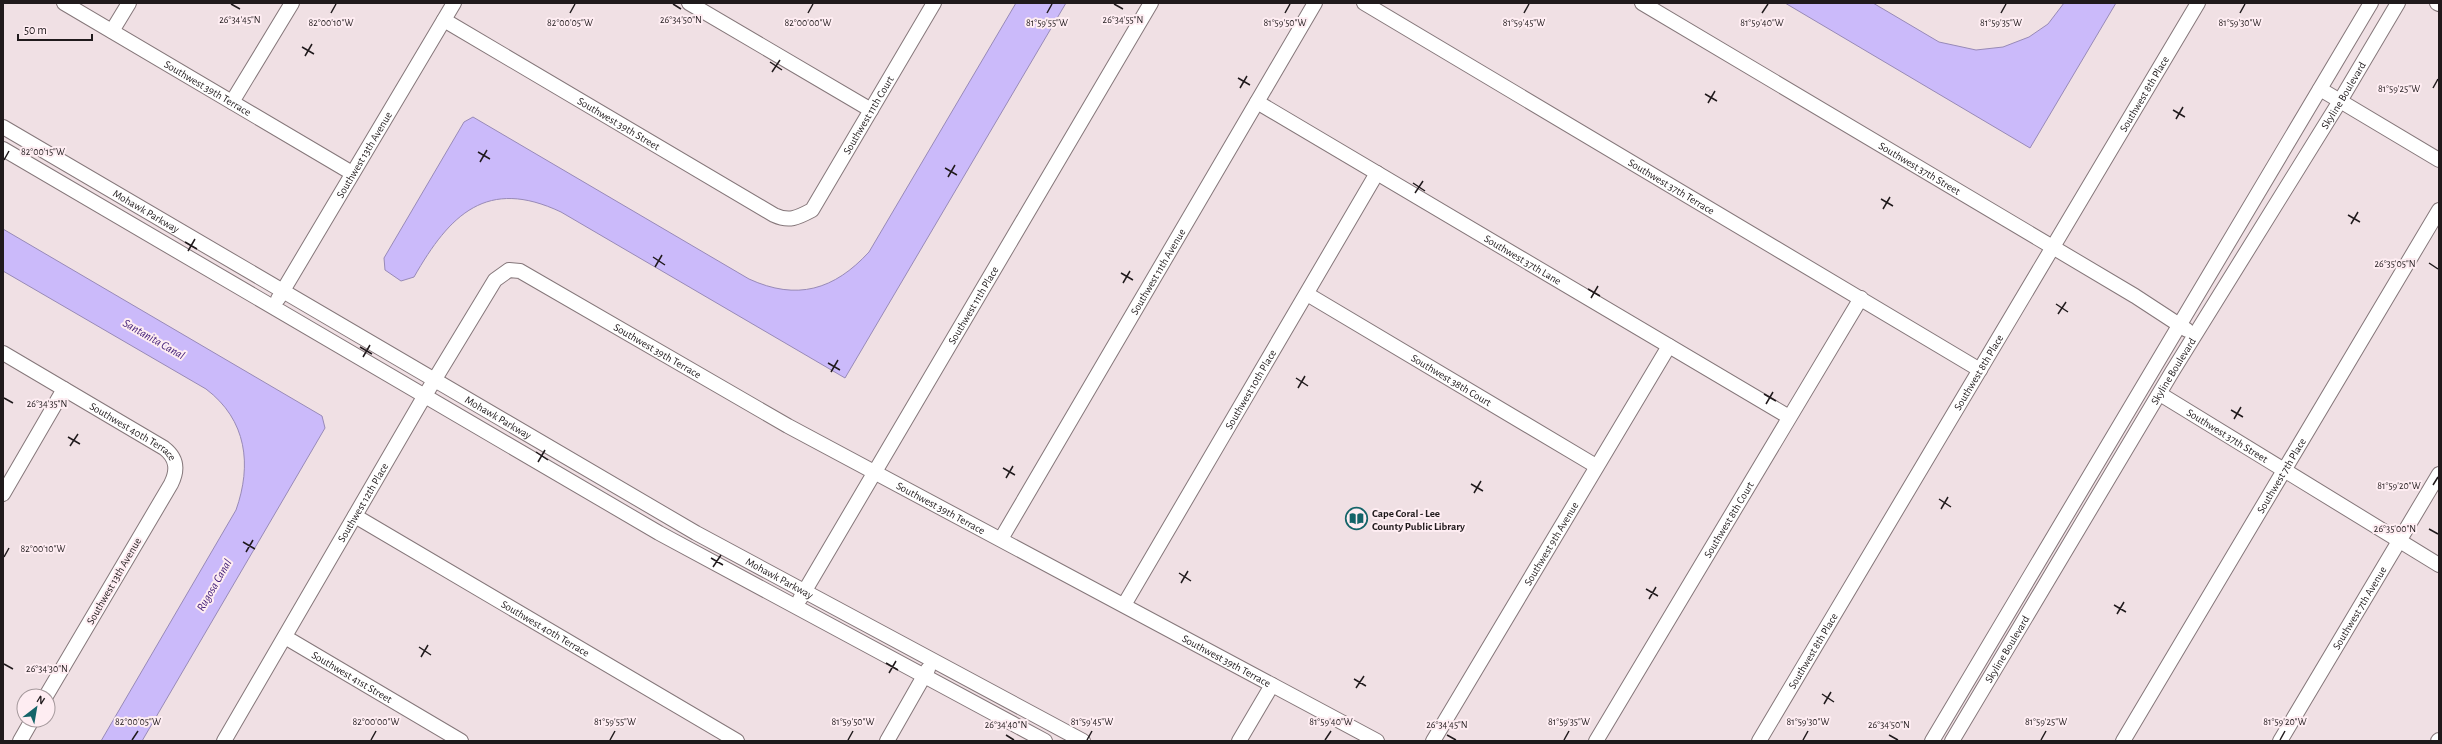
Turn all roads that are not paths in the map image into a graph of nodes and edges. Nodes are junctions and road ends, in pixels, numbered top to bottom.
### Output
1 (64, 3) edge
2 (129, 3) edge
3 (292, 3) edge
4 (454, 3) edge
5 (689, 3) edge
6 (934, 3) edge
7 (1151, 3) edge
8 (1315, 3) edge
9 (1364, 3) edge
10 (1642, 3) edge
11 (2198, 3) edge
12 (2371, 3) edge
13 (2398, 3) edge
14 (444, 20) junction
15 (112, 31) junction
16 (2320, 89) junction
17 (2340, 101) junction
18 (232, 102) junction
19 (1258, 102) junction
20 (871, 110) junction
21 (3, 127) edge
22 (3, 149) edge
23 (2439, 160) edge
24 (352, 173) junction
25 (1377, 173) junction
26 (2439, 210) edge
27 (795, 220) joint
28 (2053, 247) junction
29 (509, 270) joint
30 (282, 291) junction
31 (1307, 294) junction
32 (1861, 298) junction
33 (273, 307) junction
34 (2179, 325) junction
35 (2195, 335) junction
36 (1669, 346) junction
37 (3, 353) edge
38 (1980, 370) junction
39 (434, 380) junction
40 (64, 389) junction
41 (2160, 394) junction
42 (425, 396) junction
43 (1789, 417) junction
44 (176, 464) joint
45 (1596, 466) junction
46 (2284, 470) junction
47 (876, 472) junction
48 (2439, 474) edge
49 (3, 494) edge
50 (355, 516) junction
51 (1001, 539) junction
52 (2400, 540) junction
53 (2439, 565) edge
54 (805, 592) junction
55 (1124, 605) junction
56 (796, 607) junction
57 (285, 637) junction
58 (933, 660) junction
59 (924, 676) junction
60 (1272, 685) junction
61 (51, 688) edge
62 (27, 728) edge
63 (20, 741) edge
64 (224, 741) edge
65 (461, 741) edge
66 (736, 741) edge
67 (886, 741) edge
68 (1045, 741) edge
69 (1084, 741) edge
70 (1239, 741) edge
71 (1377, 741) edge
72 (1433, 741) edge
73 (1596, 741) edge
74 (1759, 741) edge
75 (1932, 741) edge
76 (1952, 741) edge
77 (2123, 741) edge
78 (2280, 741) edge

1 - 15 street, Southwest 39th Terrace
2 - 15 street
3 - 18 street
4 - 14 street, Southwest 13th Avenue
5 - 20 street
6 - 20 street, Southwest 11th Court
7 - 47 street, Southwest 11th Place
8 - 19 street, Southwest 11th Avenue
9 - 32 street, Southwest 37th Terrace
10 - 28 street, Southwest 37th Street
11 - 28 street, Southwest 8th Place
12 - 16 street, Skyline Boulevard
13 - 17 street, Skyline Boulevard
14 - 24 street, Southwest 13th Avenue
14 - 27 street, Southwest 39th Street
15 - 18 street, Southwest 39th Terrace
16 - 17 street
16 - 34 street, Skyline Boulevard
17 - 23 street
17 - 35 street, Skyline Boulevard
18 - 24 street, Southwest 39th Terrace
19 - 25 street, Southwest 37th Lane
19 - 51 street, Southwest 11th Avenue
20 - 27 street, Southwest 11th Court
21 - 30 street, Mohawk Parkway
22 - 33 street, Mohawk Parkway
24 - 30 street, Southwest 13th Avenue
25 - 31 street, Southwest 10th Place
25 - 36 street, Southwest 37th Lane
26 - 46 street, Southwest 7th Place
28 - 34 street, Southwest 37th Street
28 - 38 street, Southwest 8th Place
29 - 39 street, Southwest 12th Place
29 - 47 street, Southwest 39th Terrace
30 - 33 street, Southwest 13th Avenue
30 - 39 street, Mohawk Parkway
31 - 45 street, Southwest 38th Court
31 - 55 street, Southwest 10th Place
32 - 38 street, Southwest 37th Terrace
32 - 43 street, Southwest 8th Court
33 - 42 street, Mohawk Parkway
34 - 35 street, Southwest 37th Street
34 - 75 street, Skyline Boulevard
35 - 41 street, Skyline Boulevard
36 - 43 street, Southwest 37th Lane
36 - 45 street, Southwest 9th Avenue
37 - 40 street, Southwest 40th Terrace
38 - 74 street, Southwest 8th Place
39 - 42 street, Southwest 12th Place
39 - 54 street, Mohawk Parkway
40 - 44 street, Southwest 40th Terrace
40 - 49 street
41 - 46 street, Southwest 37th Street
41 - 76 street, Skyline Boulevard
42 - 50 street, Southwest 12th Place
42 - 56 street, Mohawk Parkway
43 - 73 street, Southwest 8th Court
44 - 61 street, Southwest 13th Avenue
45 - 72 street, Southwest 9th Avenue
46 - 52 street, Southwest 37th Street
46 - 77 street, Southwest 7th Place
47 - 51 street, Southwest 39th Terrace
47 - 54 street, Southwest 11th Place
48 - 52 street, Southwest 7th Avenue
50 - 57 street, Southwest 12th Place
50 - 66 street, Southwest 40th Terrace
51 - 55 street, Southwest 39th Terrace
52 - 53 street, Southwest 37th Street
52 - 78 street, Southwest 7th Avenue
54 - 56 street, Southwest 11th Place
54 - 58 street, Mohawk Parkway
55 - 60 street, Southwest 39th Terrace
56 - 59 street, Mohawk Parkway
57 - 64 street, Southwest 12th Place
57 - 65 street, Southwest 41st Street
58 - 59 street
58 - 69 street, Mohawk Parkway
59 - 67 street
59 - 68 street, Mohawk Parkway
60 - 70 street
60 - 71 street, Southwest 39th Terrace
62 - 63 street

